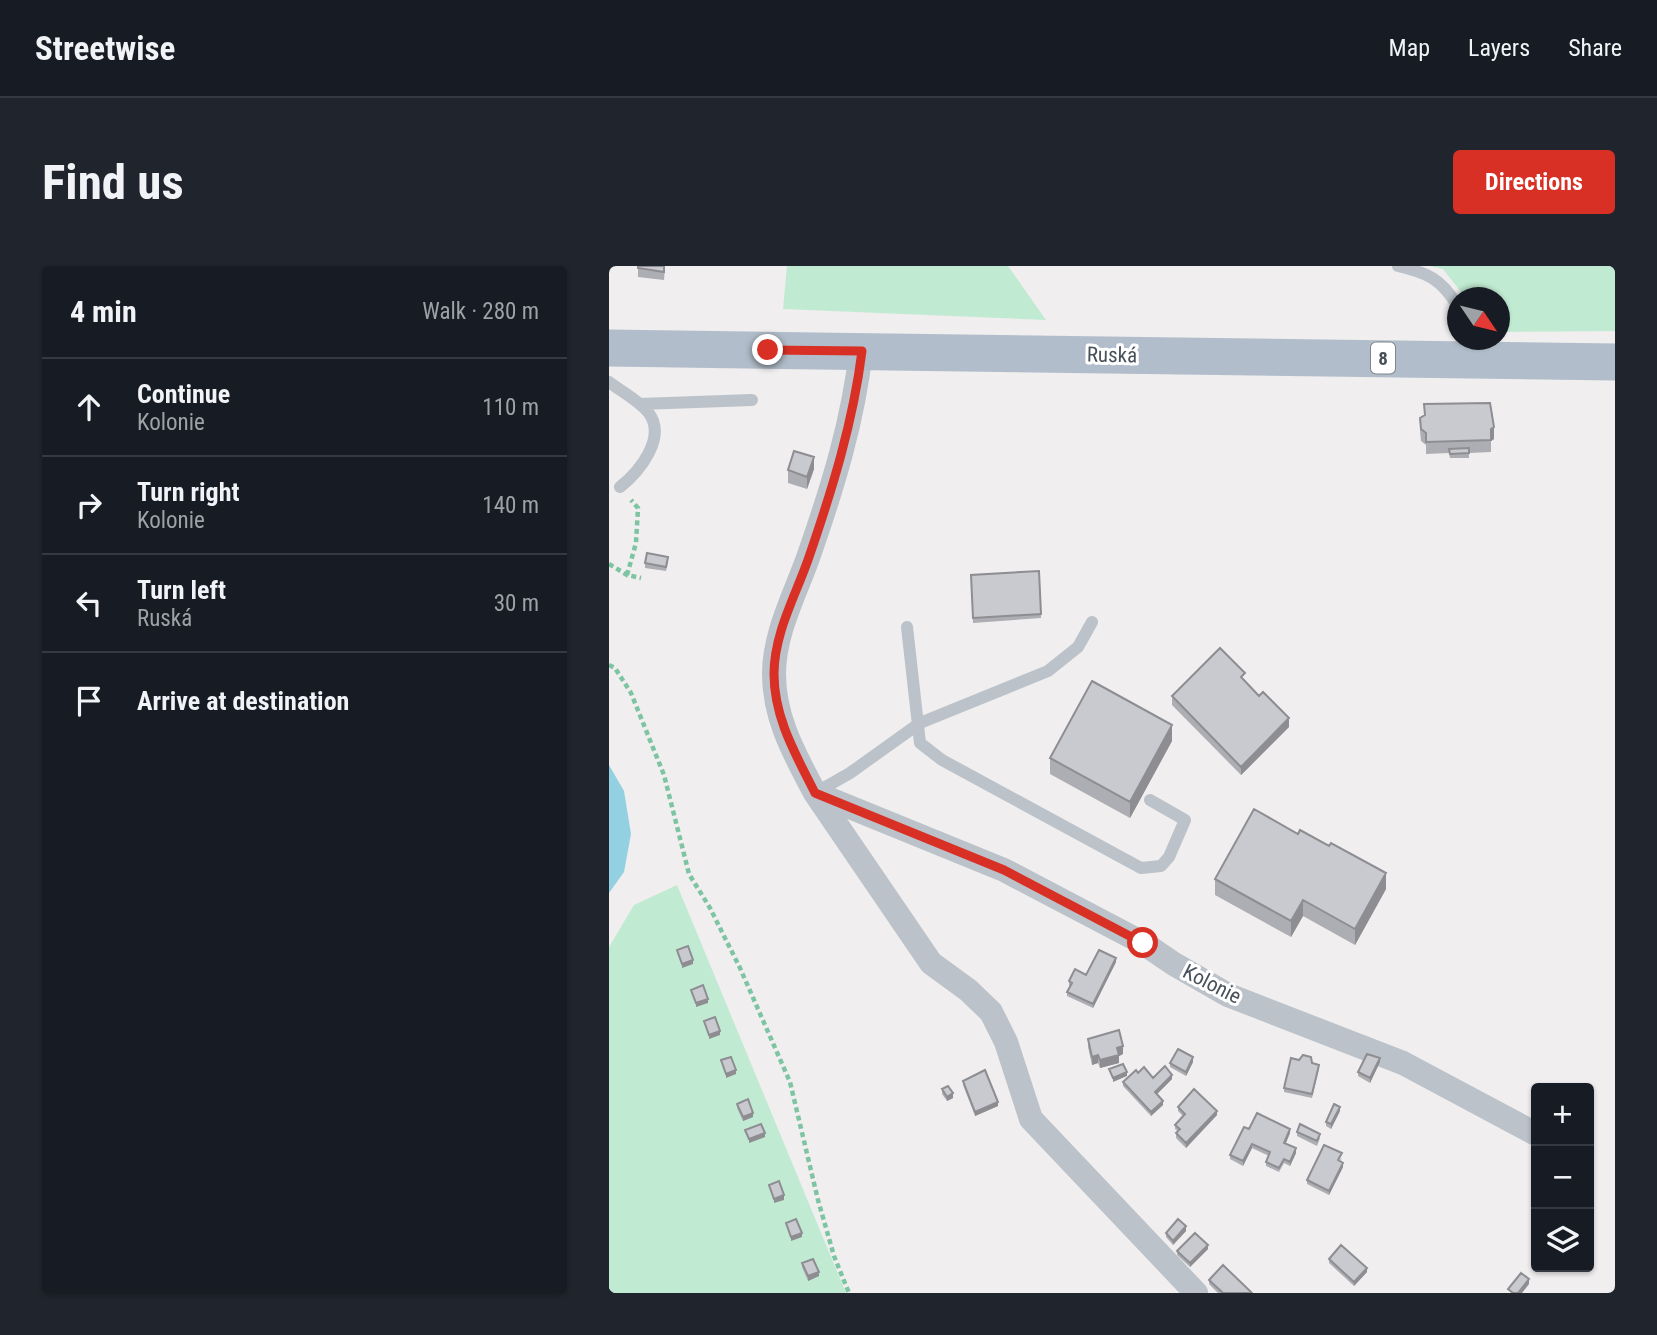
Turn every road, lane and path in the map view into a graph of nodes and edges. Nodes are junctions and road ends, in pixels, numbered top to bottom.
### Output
1 (1398, 266) edge
2 (1447, 291) edge
3 (609, 348) edge
4 (862, 351) junction
5 (1615, 362) edge
6 (609, 382) edge
7 (752, 400) dead end
8 (640, 404) junction
9 (620, 486) joint
10 (609, 564) edge
11 (627, 575) junction
12 (641, 578) dead end
13 (1092, 622) dead end
14 (907, 627) dead end
15 (609, 665) edge
16 (920, 723) junction
17 (815, 793) junction
18 (1150, 800) dead end
19 (1531, 1131) edge
20 (849, 1293) edge
21 (1196, 1293) edge

1 - 2 lane
3 - 4 main road, Ruská / 8
4 - 5 main road, Ruská / 8
4 - 17 street
6 - 8 lane
7 - 8 lane
8 - 9 lane
9 - 11 path
10 - 11 path
11 - 12 path
13 - 16 lane
14 - 16 lane
15 - 20 path
16 - 17 lane
16 - 18 lane
17 - 19 street, Kolonie
17 - 21 street

